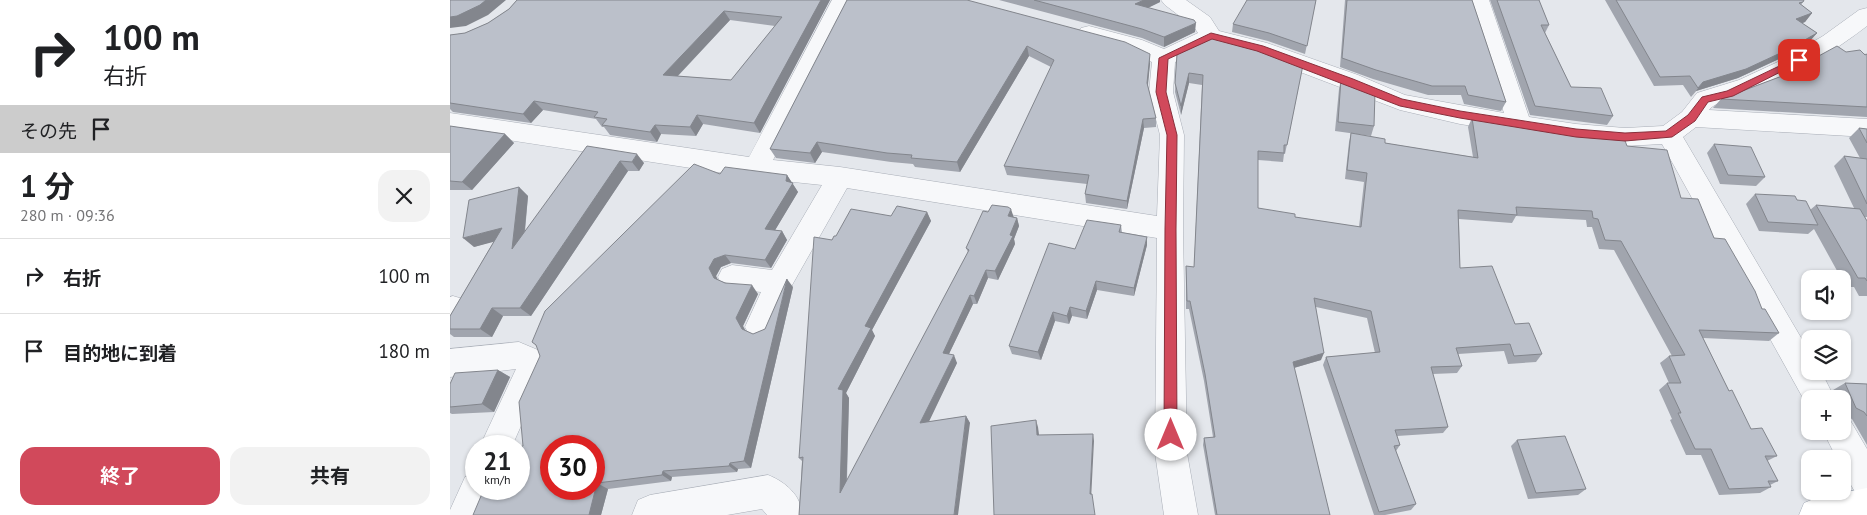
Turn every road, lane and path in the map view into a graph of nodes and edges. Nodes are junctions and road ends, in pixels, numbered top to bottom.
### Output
1 (844, 0) edge
2 (1172, 0) edge
3 (1478, 0) edge
4 (1867, 15) edge
5 (1068, 27) edge
6 (1211, 36) junction
7 (1164, 58) junction
8 (1691, 118) junction
9 (450, 122) edge
10 (1519, 123) junction
11 (1867, 128) edge
12 (1669, 135) junction
13 (756, 168) junction
14 (840, 177) junction
15 (1170, 229) junction
16 (732, 277) dead end
17 (779, 283) junction
18 (760, 327) dead end
19 (450, 364) edge
20 (1815, 390) edge
21 (501, 435) edge
22 (1843, 440) edge
23 (1867, 482) edge
24 (472, 500) edge
25 (1867, 504) edge
26 (465, 515) edge
27 (650, 515) edge
28 (784, 515) edge
29 (1181, 515) edge
30 (1816, 515) edge

1 - 13 street
2 - 6 street
3 - 10 street
4 - 8 street
5 - 7 street
6 - 7 street
6 - 10 street
7 - 15 street
8 - 11 street
8 - 12 street
9 - 13 street
10 - 12 street
12 - 20 street
13 - 14 street
14 - 15 street
14 - 17 street
15 - 29 street
16 - 17 street
17 - 18 street
19 - 21 street
22 - 23 street
24 - 26 street
25 - 30 main road
27 - 28 street

